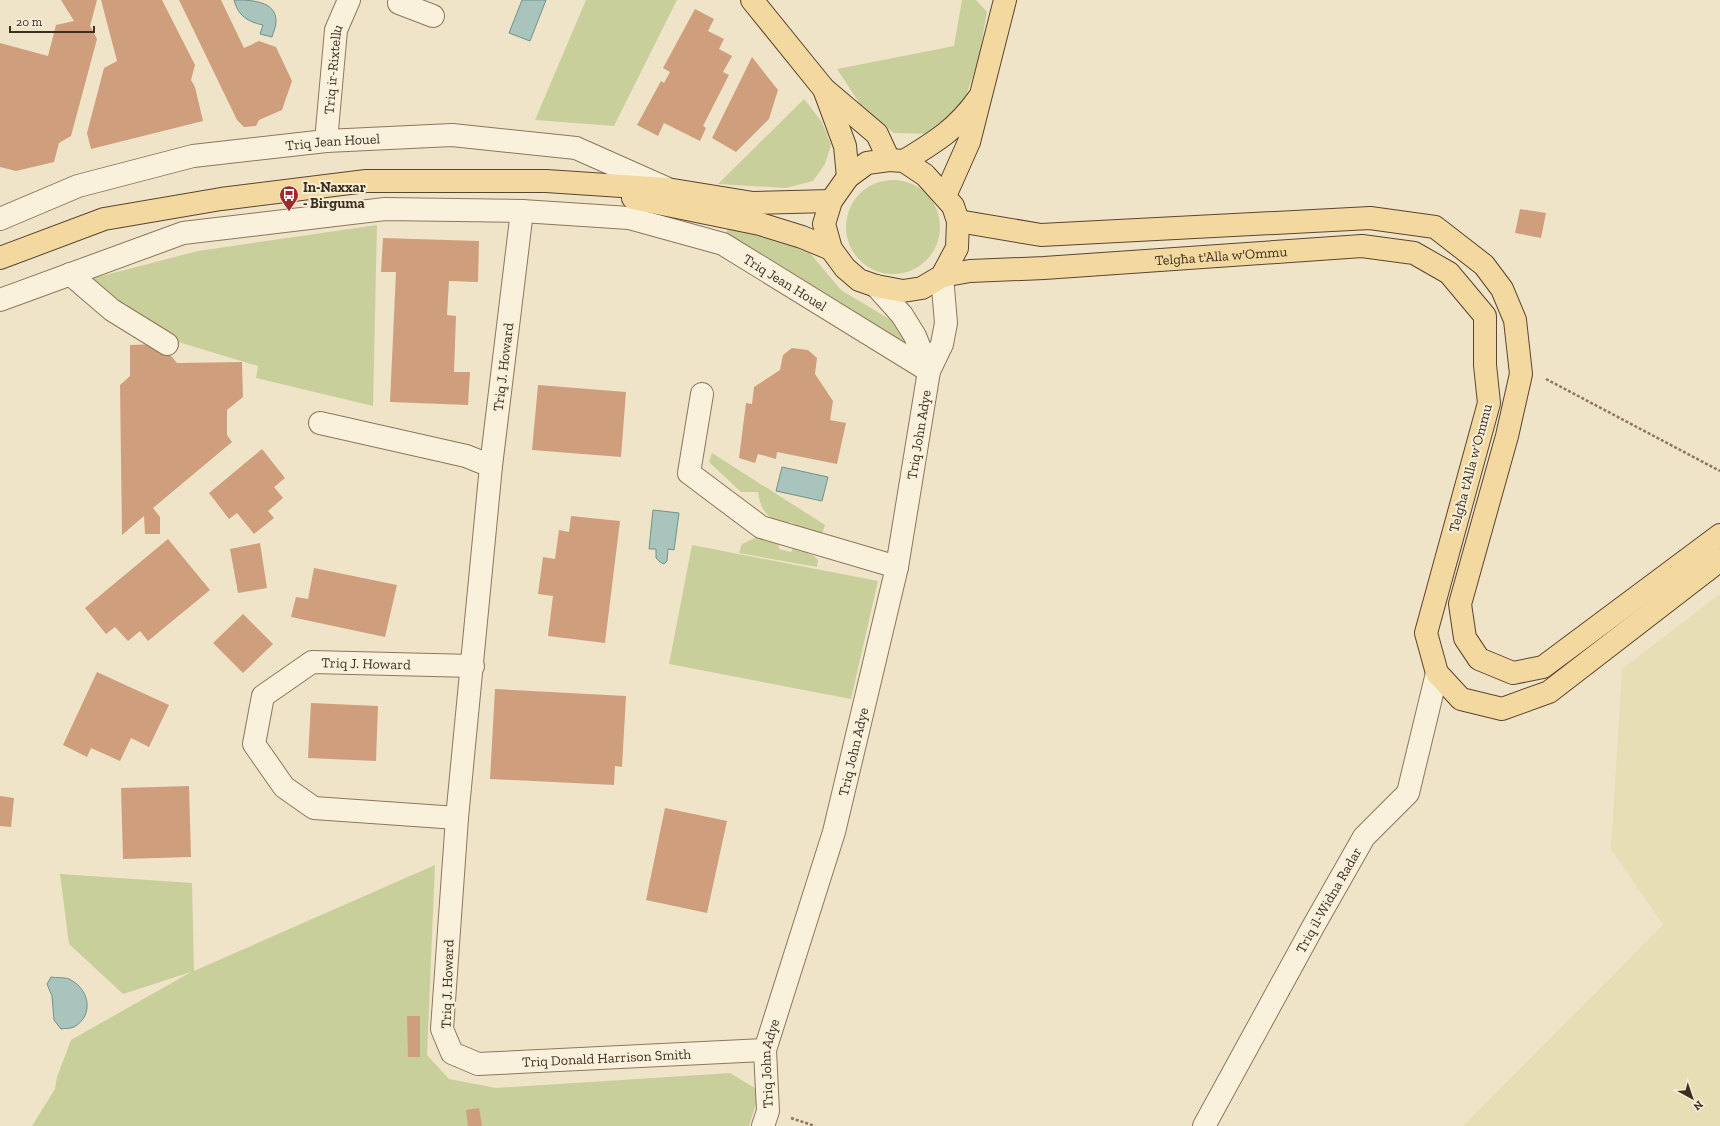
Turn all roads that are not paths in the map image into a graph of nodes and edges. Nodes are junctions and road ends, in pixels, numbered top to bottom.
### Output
1 (349, 0) edge
2 (400, 0) edge
3 (752, 0) edge
4 (1005, 0) edge
5 (433, 16) dead end
6 (824, 89) junction
7 (980, 97) junction
8 (326, 141) junction
9 (896, 160) junction
10 (848, 177) junction
11 (546, 181) junction
12 (667, 189) junction
13 (945, 196) junction
14 (831, 201) junction
15 (522, 211) junction
16 (706, 212) junction
17 (629, 218) junction
18 (0, 219) edge
19 (958, 221) junction
20 (831, 249) junction
21 (0, 258) edge
22 (70, 274) junction
23 (942, 276) junction
24 (876, 286) junction
25 (0, 300) edge
26 (167, 344) dead end
27 (929, 371) junction
28 (702, 394) dead end
29 (320, 423) dead end
30 (491, 466) junction
31 (1720, 535) edge
32 (1720, 560) edge
33 (897, 567) junction
34 (473, 666) junction
35 (1438, 673) junction
36 (457, 818) junction
37 (765, 1050) junction
38 (452, 1053) joint
39 (763, 1126) edge
40 (1204, 1126) edge

1 - 8 street, Triq ir-Rixtellu
2 - 5 street
3 - 6 main road
4 - 7 main road
6 - 9 main road
6 - 10 main road
7 - 9 main road
7 - 13 main road
8 - 12 street, Triq Jean Houel
8 - 18 street, Triq Jean Houel
9 - 10 main road
9 - 13 main road
10 - 14 main road
11 - 12 main road, Triq Jean Houel
11 - 16 main road, Triq Jean Houel
11 - 21 main road, Triq Jean Houel
12 - 14 main road, Triq Jean Houel
13 - 19 main road
14 - 20 main road
15 - 17 street, Triq Jean Houel
15 - 22 street, Triq Jean Houel
15 - 30 street, Triq J. Howard
16 - 17 street, Triq Jean Houel
16 - 20 main road, Triq Jean Houel
17 - 27 street, Triq Jean Houel
19 - 23 main road
19 - 31 main road, Telgħa t'Alla w'Ommu
20 - 24 main road
22 - 25 street, Triq Jean Houel
22 - 26 street
23 - 24 main road
23 - 27 street, Triq John Adye
23 - 35 main road, Telgħa t'Alla w'Ommu
24 - 27 street, Triq John Adye
27 - 33 street, Triq John Adye
28 - 33 street
29 - 30 street
30 - 34 street, Triq J. Howard
32 - 35 main road, Telgħa t'Alla w'Ommu
33 - 37 street, Triq John Adye
34 - 36 street, Triq J. Howard
34 - 36 street, Triq J. Howard
35 - 40 street, Triq il-Widna Radar
36 - 38 street, Triq J. Howard
37 - 38 street, Triq Donald Harrison Smith
37 - 39 street, Triq John Adye

